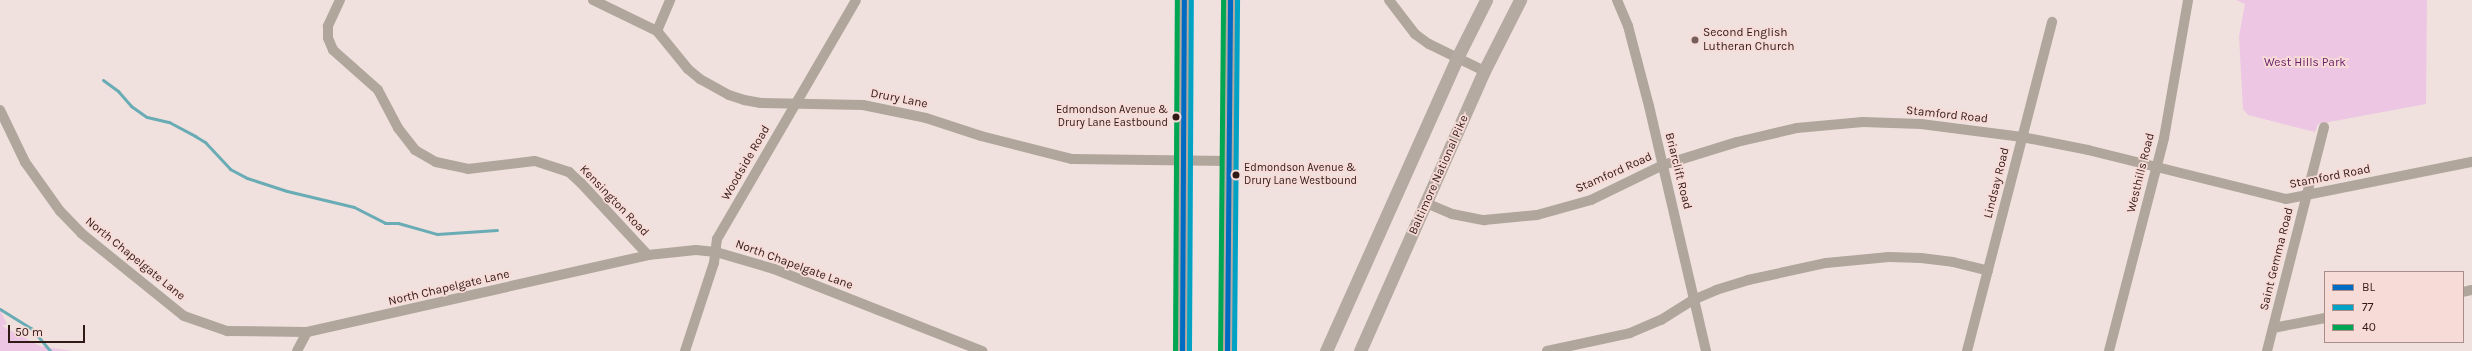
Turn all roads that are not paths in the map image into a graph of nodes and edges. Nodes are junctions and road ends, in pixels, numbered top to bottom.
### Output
1 (340, 0) edge
2 (593, 0) edge
3 (670, 0) edge
4 (856, 0) edge
5 (1184, 0) edge
6 (1230, 0) edge
7 (1389, 0) edge
8 (1486, 0) edge
9 (1520, 0) edge
10 (1617, 0) edge
11 (2188, 0) edge
12 (2052, 22) dead end
13 (657, 31) junction
14 (1457, 58) junction
15 (1484, 71) junction
16 (795, 103) junction
17 (0, 110) edge
18 (2324, 127) dead end
19 (2022, 137) junction
20 (1184, 160) junction
21 (1228, 160) junction
22 (2472, 162) edge
23 (1663, 165) junction
24 (2156, 168) junction
25 (2307, 195) junction
26 (1426, 203) junction
27 (716, 252) junction
28 (648, 255) junction
29 (1988, 271) junction
30 (1693, 300) junction
31 (2324, 318) edge
32 (2273, 328) junction
33 (307, 332) junction
34 (297, 351) edge
35 (685, 351) edge
36 (982, 351) edge
37 (1182, 351) edge
38 (1227, 351) edge
39 (1326, 351) edge
40 (1360, 351) edge
41 (1547, 351) edge
42 (1706, 351) edge
43 (1967, 351) edge
44 (2109, 351) edge
45 (2267, 351) edge

1 - 28 street, Kensington Road
2 - 13 street, Drury Lane
3 - 13 street
4 - 16 street, Woodside Road
5 - 20 main road
6 - 21 main road
7 - 14 street
8 - 14 main road
9 - 15 main road, Baltimore National Pike
10 - 23 street, Briarclift Road
11 - 24 street, Westhills Road
12 - 19 street, Lindsay Road
13 - 16 street, Drury Lane
14 - 15 street
14 - 39 main road
15 - 26 main road, Baltimore National Pike
16 - 20 street, Drury Lane
16 - 27 street, Woodside Road
17 - 33 street, North Chapelgate Lane
18 - 25 street, Saint Gemma Road
19 - 23 street, Stamford Road
19 - 24 street, Stamford Road
19 - 29 street, Lindsay Road
20 - 21 street, Drury Lane
20 - 37 main road
21 - 38 main road
22 - 25 street, Stamford Road
23 - 26 street, Stamford Road
23 - 30 street, Briarclift Road
24 - 25 street, Stamford Road
24 - 44 street, Westhills Road
25 - 32 street, Saint Gemma Road
26 - 40 main road, Baltimore National Pike
27 - 28 street, North Chapelgate Lane
27 - 35 street, Woodside Road
27 - 36 street, North Chapelgate Lane
28 - 33 street, North Chapelgate Lane
29 - 30 street
29 - 43 street, Lindsay Road
30 - 41 street
30 - 42 street, Briarclift Road
31 - 32 street
32 - 45 street, Saint Gemma Road
33 - 34 street

